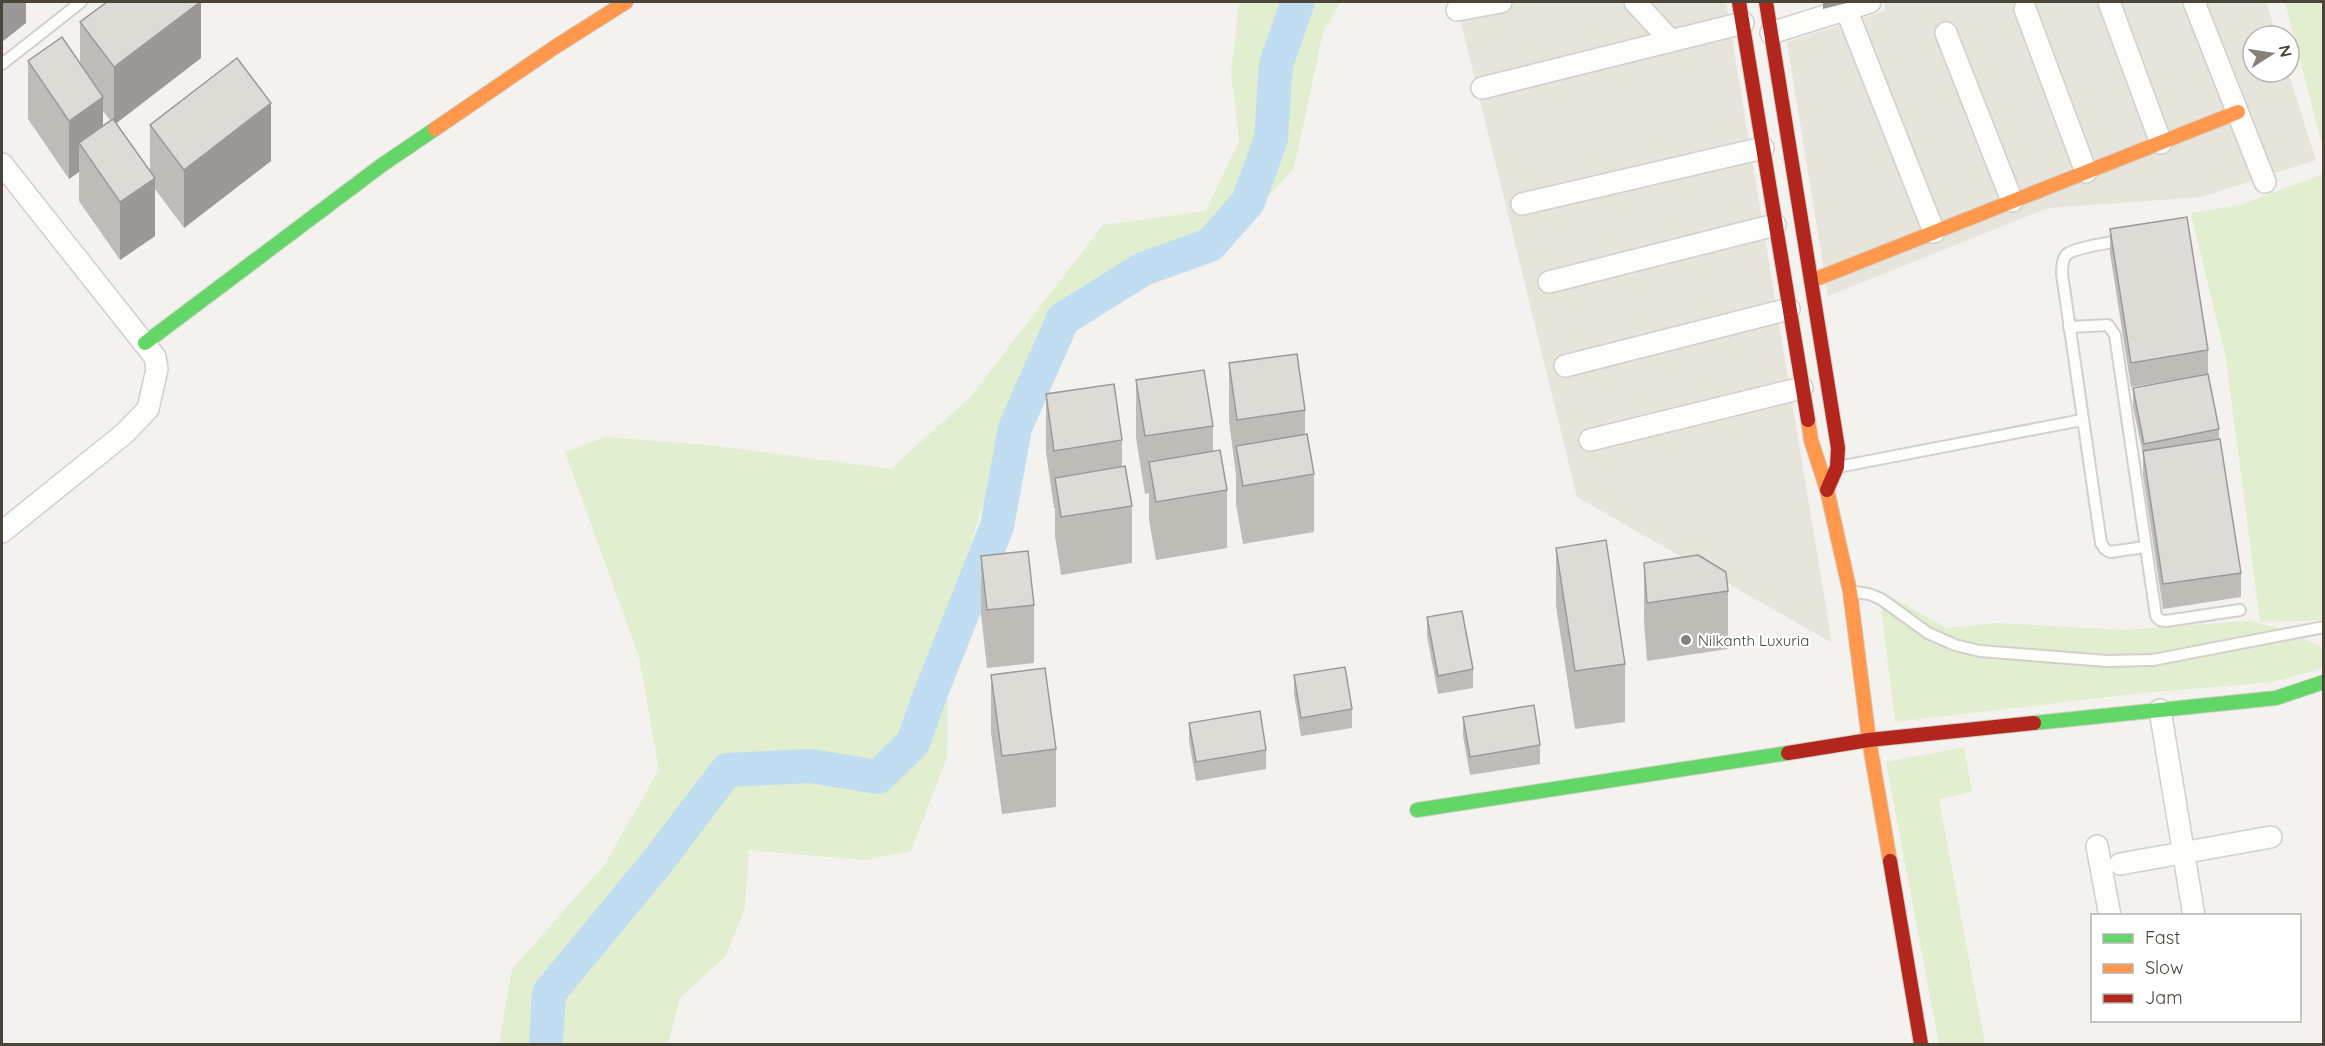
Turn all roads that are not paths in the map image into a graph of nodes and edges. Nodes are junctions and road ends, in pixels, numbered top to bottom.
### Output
1 (81, 2) edge
2 (626, 2) edge
3 (1501, 2) edge
4 (1635, 2) edge
5 (1739, 2) edge
6 (1766, 2) edge
7 (1870, 2) edge
8 (2109, 2) edge
9 (2194, 2) edge
10 (1846, 9) junction
11 (2025, 9) dead end
12 (1457, 10) dead end
13 (1743, 23) junction
14 (1771, 33) junction
15 (1946, 33) dead end
16 (1671, 41) junction
17 (2, 64) edge
18 (1482, 88) dead end
19 (2238, 112) junction
20 (2161, 143) junction
21 (1763, 148) junction
22 (2, 164) edge
23 (2086, 172) junction
24 (2265, 182) dead end
25 (2012, 201) junction
26 (1522, 204) dead end
27 (1775, 225) junction
28 (1934, 232) junction
29 (2130, 238) edge
30 (1811, 281) junction
31 (1550, 282) dead end
32 (1789, 309) junction
33 (2068, 327) junction
34 (145, 343) junction
35 (1565, 366) dead end
36 (1802, 388) junction
37 (2082, 420) junction
38 (1590, 440) dead end
39 (1838, 467) junction
40 (1827, 490) junction
41 (2, 532) edge
42 (2145, 547) junction
43 (1850, 592) junction
44 (2240, 610) dead end
45 (2324, 627) edge
46 (2324, 682) edge
47 (2160, 710) junction
48 (1869, 740) junction
49 (1417, 810) dead end
50 (2271, 837) dead end
51 (2097, 846) dead end
52 (2184, 852) junction
53 (2120, 864) dead end
54 (2110, 914) edge
55 (2194, 914) edge
56 (1921, 1044) edge

1 - 17 lane
2 - 34 street
3 - 12 street
4 - 16 street
5 - 13 street
6 - 14 street
7 - 10 street
8 - 20 street
9 - 19 street
10 - 14 street
10 - 28 street
11 - 23 street
13 - 16 street
13 - 21 street
14 - 30 street
15 - 25 street
16 - 18 street
19 - 20 street
19 - 24 street
20 - 23 street
21 - 26 street
21 - 27 street
22 - 34 street
23 - 25 street
25 - 28 street
27 - 31 street
27 - 32 street
28 - 30 street
29 - 33 lane
30 - 39 street
32 - 35 street
32 - 36 street
33 - 37 lane
33 - 42 lane
34 - 41 street
36 - 38 street
36 - 40 street
37 - 39 lane
37 - 42 lane
39 - 40 street
40 - 43 street
42 - 44 lane
43 - 45 lane
43 - 48 street
46 - 47 street
47 - 48 street
47 - 52 street
48 - 49 street
48 - 56 street
50 - 52 street
51 - 54 street
52 - 53 street
52 - 55 street

